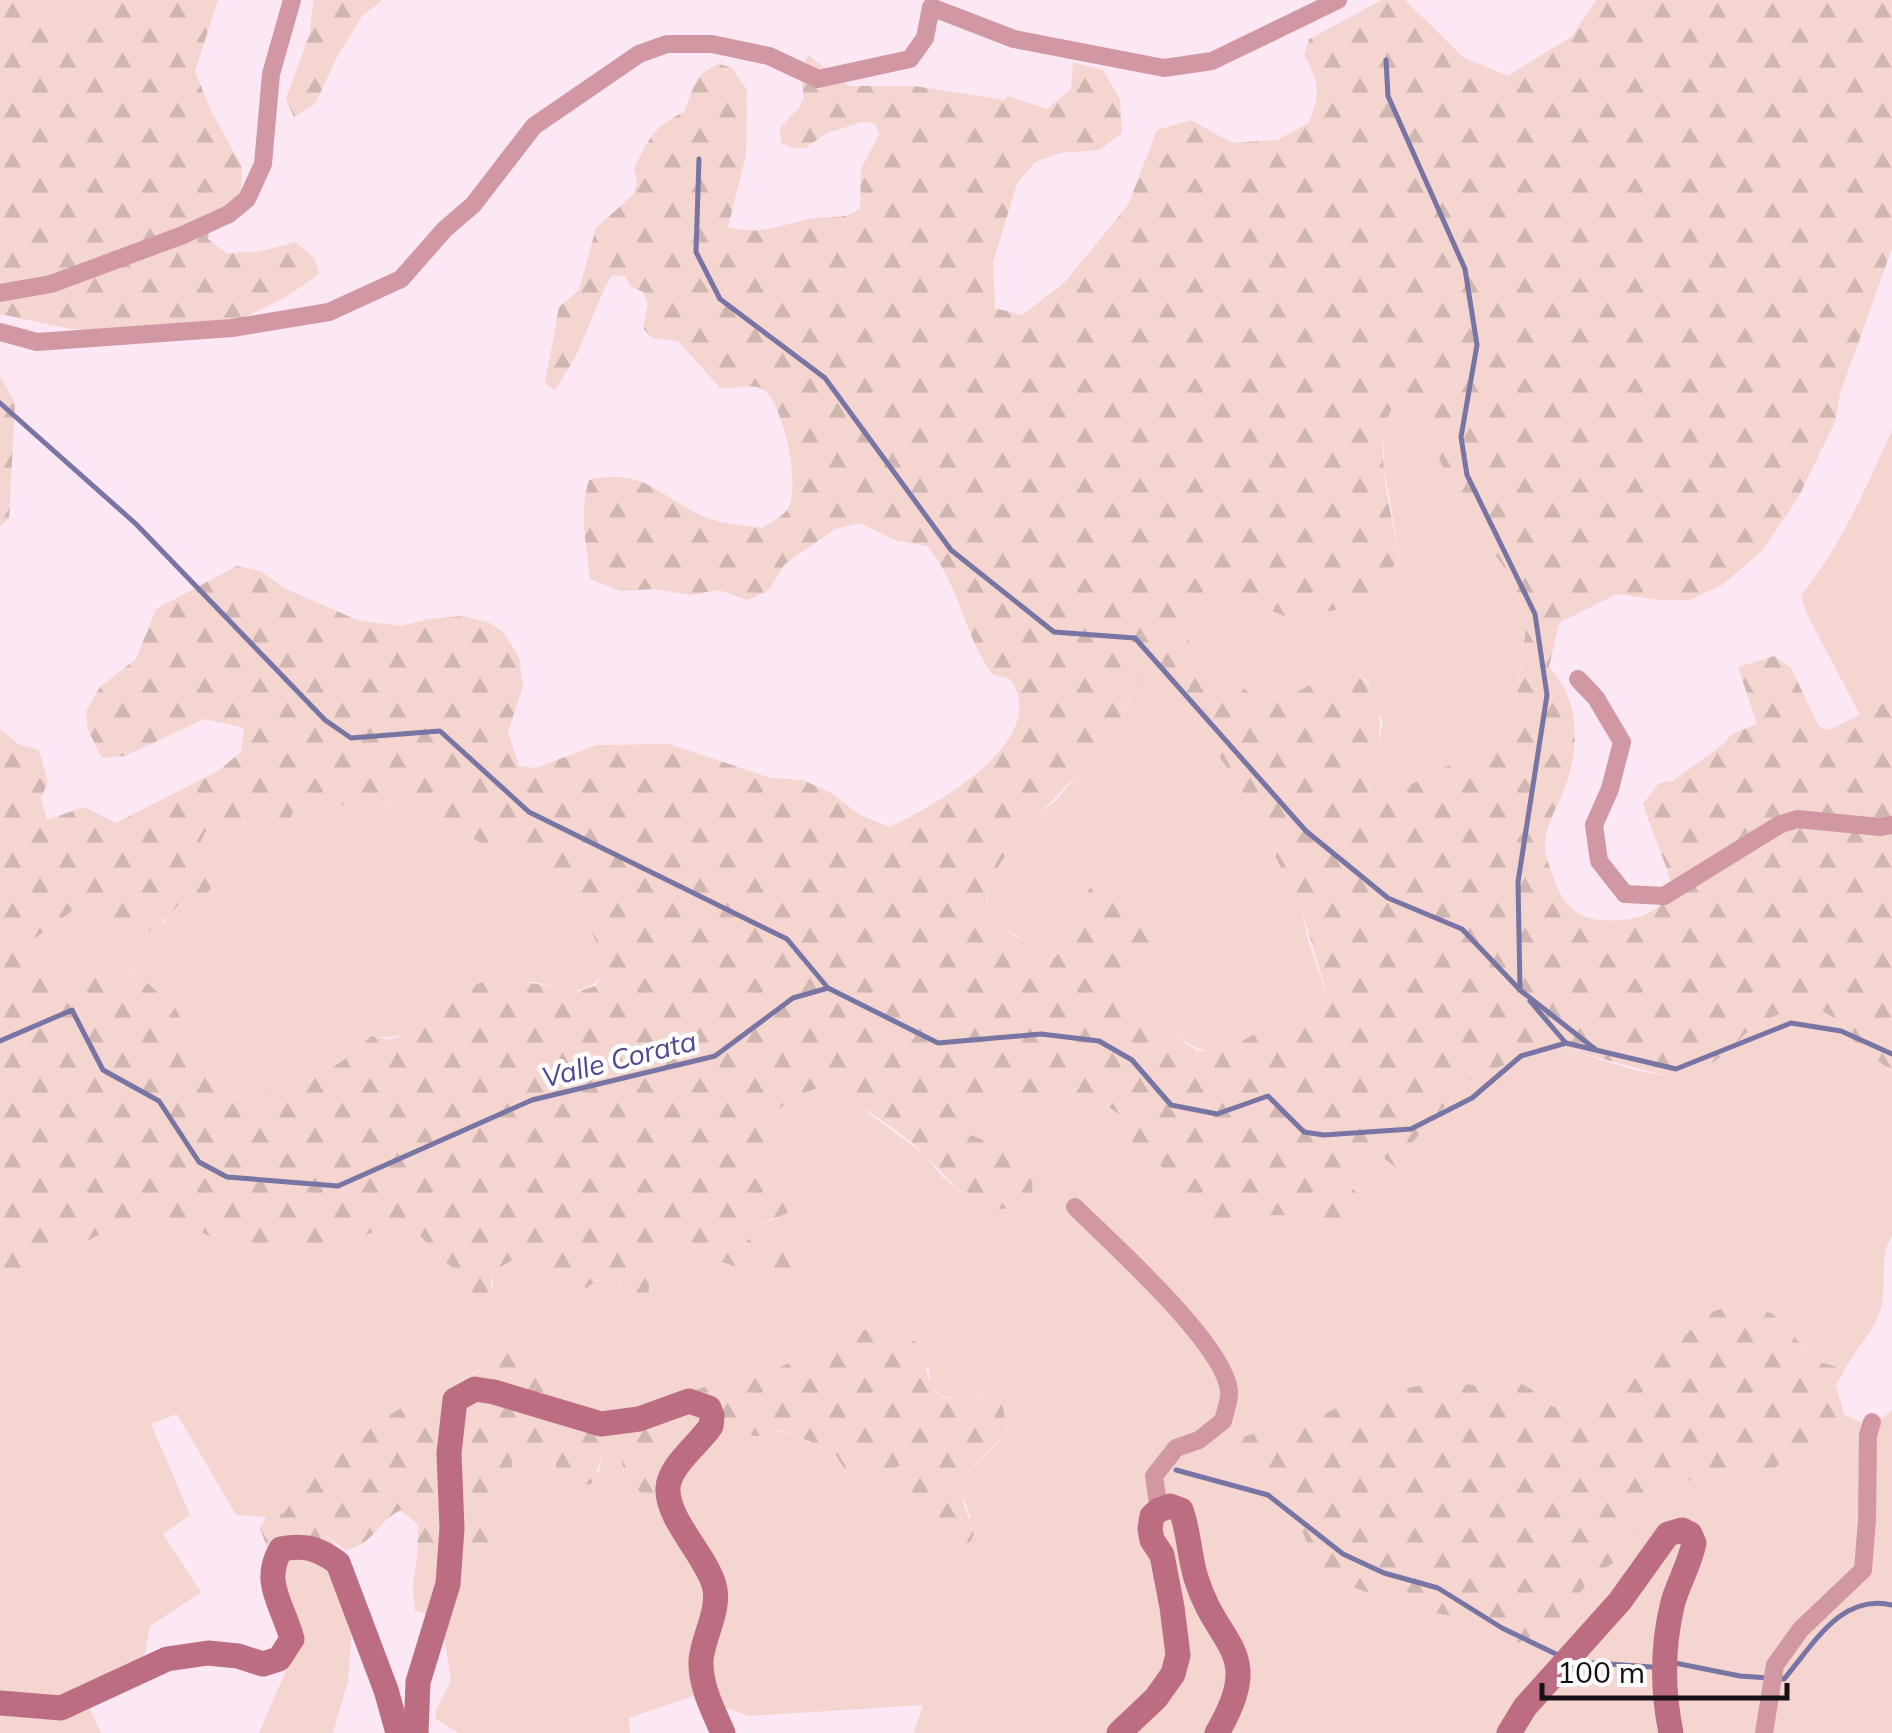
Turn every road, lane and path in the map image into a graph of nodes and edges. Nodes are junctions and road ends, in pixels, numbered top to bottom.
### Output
1 (292, 0) edge
2 (1338, 0) edge
3 (0, 293) edge
4 (0, 332) edge
5 (1578, 680) dead end
6 (1892, 825) edge
7 (1075, 1207) dead end
8 (1872, 1422) dead end
9 (1164, 1508) junction
10 (0, 1703) edge
11 (398, 1733) edge
12 (416, 1733) edge
13 (722, 1733) edge
14 (1119, 1733) edge
15 (1216, 1733) edge
16 (1509, 1733) edge
17 (1670, 1733) edge
18 (1764, 1733) edge

1 - 3 street
2 - 4 street
5 - 6 street
7 - 9 street
8 - 18 street
9 - 14 street
9 - 15 street
10 - 11 street
12 - 13 street
16 - 17 street

